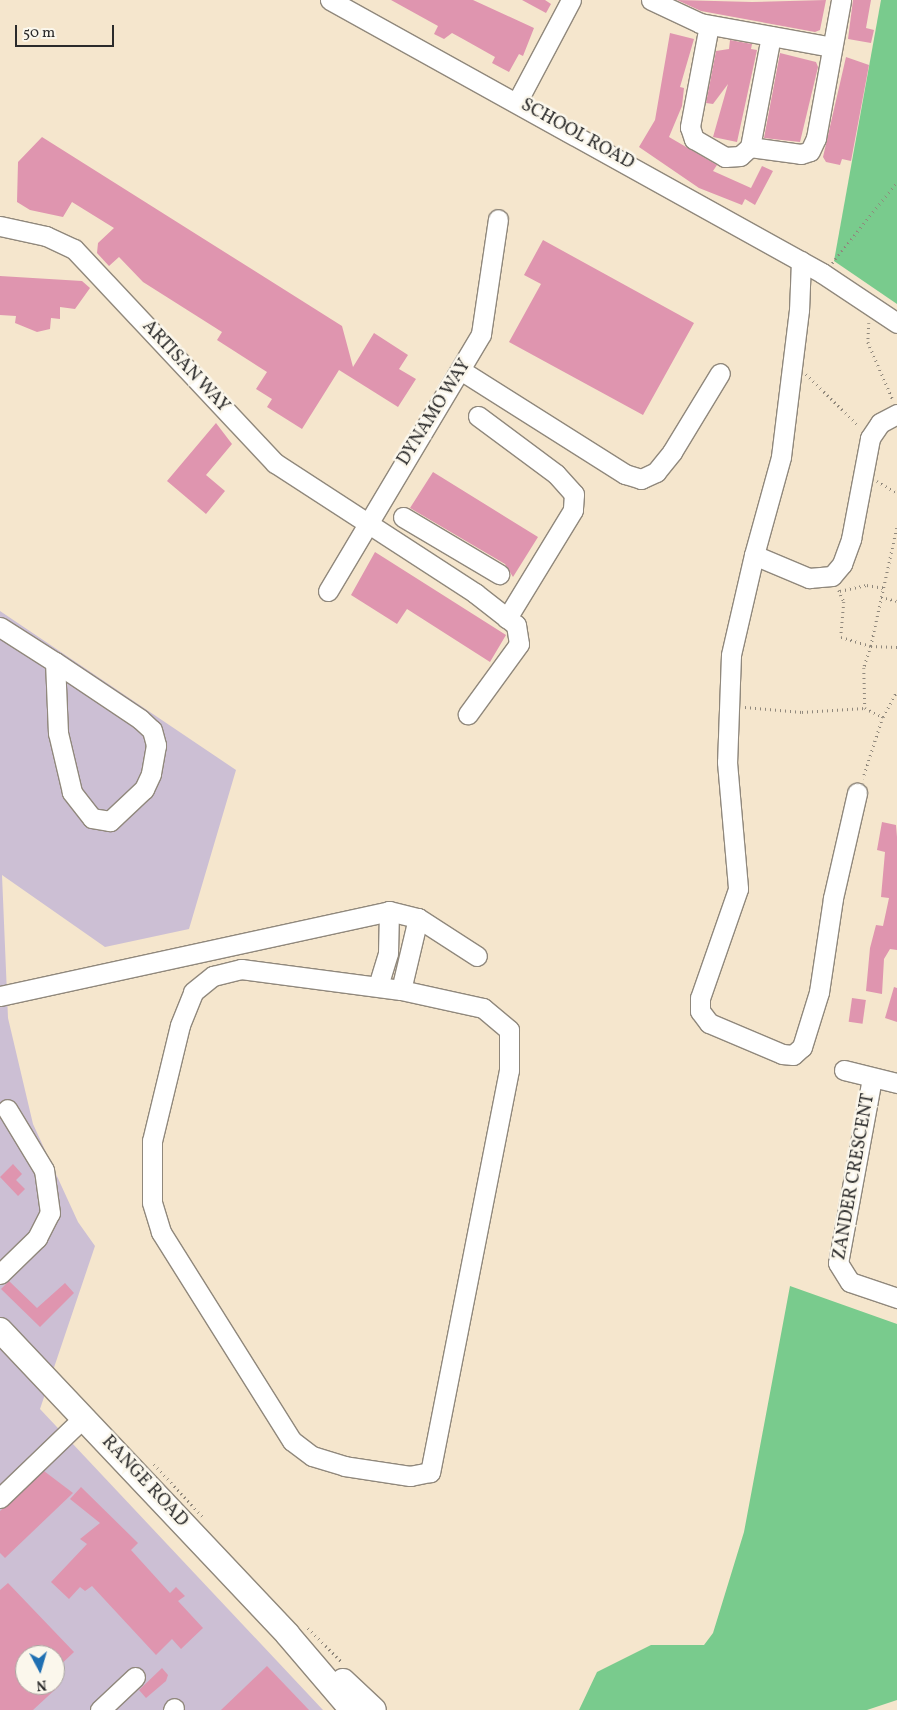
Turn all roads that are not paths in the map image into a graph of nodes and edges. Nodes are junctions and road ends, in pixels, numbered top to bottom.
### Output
1 (330, 0) edge
2 (572, 0) edge
3 (652, 0) edge
4 (841, 0) edge
5 (709, 25) junction
6 (771, 36) junction
7 (832, 47) junction
8 (518, 102) junction
9 (750, 147) junction
10 (498, 219) dead end
11 (0, 226) edge
12 (800, 261) junction
13 (897, 323) edge
14 (462, 370) junction
15 (720, 373) dead end
16 (897, 414) edge
17 (478, 416) dead end
18 (403, 517) dead end
19 (366, 522) junction
20 (423, 529) junction
21 (410, 552) junction
22 (754, 555) junction
23 (499, 574) dead end
24 (328, 591) dead end
25 (507, 618) junction
26 (0, 627) edge
27 (54, 662) junction
28 (468, 714) dead end
29 (857, 793) road end
30 (389, 911) junction
31 (418, 918) junction
32 (477, 956) dead end
33 (378, 986) junction
34 (401, 990) junction
35 (0, 996) edge
36 (844, 1070) dead end
37 (872, 1078) junction
38 (897, 1083) edge
39 (7, 1109) dead end
40 (0, 1274) edge
41 (897, 1298) edge
42 (2, 1337) edge
43 (83, 1418) junction
44 (0, 1498) edge
45 (288, 1635) junction
46 (135, 1677) dead end
47 (338, 1700) edge
48 (100, 1710) edge
49 (352, 1710) edge
50 (374, 1710) edge

1 - 8 street, SCHOOL ROAD
2 - 8 street
3 - 5 street
4 - 7 street
5 - 6 street
5 - 9 street
6 - 7 street
6 - 9 street
7 - 9 street
8 - 12 street, SCHOOL ROAD
10 - 14 street, DYNAMO WAY
11 - 19 street, ARTISAN WAY
12 - 13 street, SCHOOL ROAD
12 - 22 street
14 - 15 street
14 - 19 street, DYNAMO WAY
16 - 22 street
17 - 25 street
18 - 20 street
19 - 21 street, ARTISAN WAY
19 - 24 street, DYNAMO WAY
20 - 21 street
20 - 23 street
21 - 25 street, ARTISAN WAY
22 - 29 street
25 - 28 street
26 - 27 street
27 - 27 street
30 - 31 street
30 - 33 street
30 - 35 street
31 - 32 street
31 - 34 street
33 - 34 street
33 - 34 street
36 - 37 street
37 - 38 street
37 - 41 street, ZANDER CRESCENT
39 - 40 street
42 - 43 main road, RANGE ROAD
43 - 44 street
43 - 45 main road, RANGE ROAD
45 - 47 main road, RANGE ROAD
45 - 50 main road, RANGE ROAD
46 - 48 street
47 - 49 main road, RANGE ROAD

